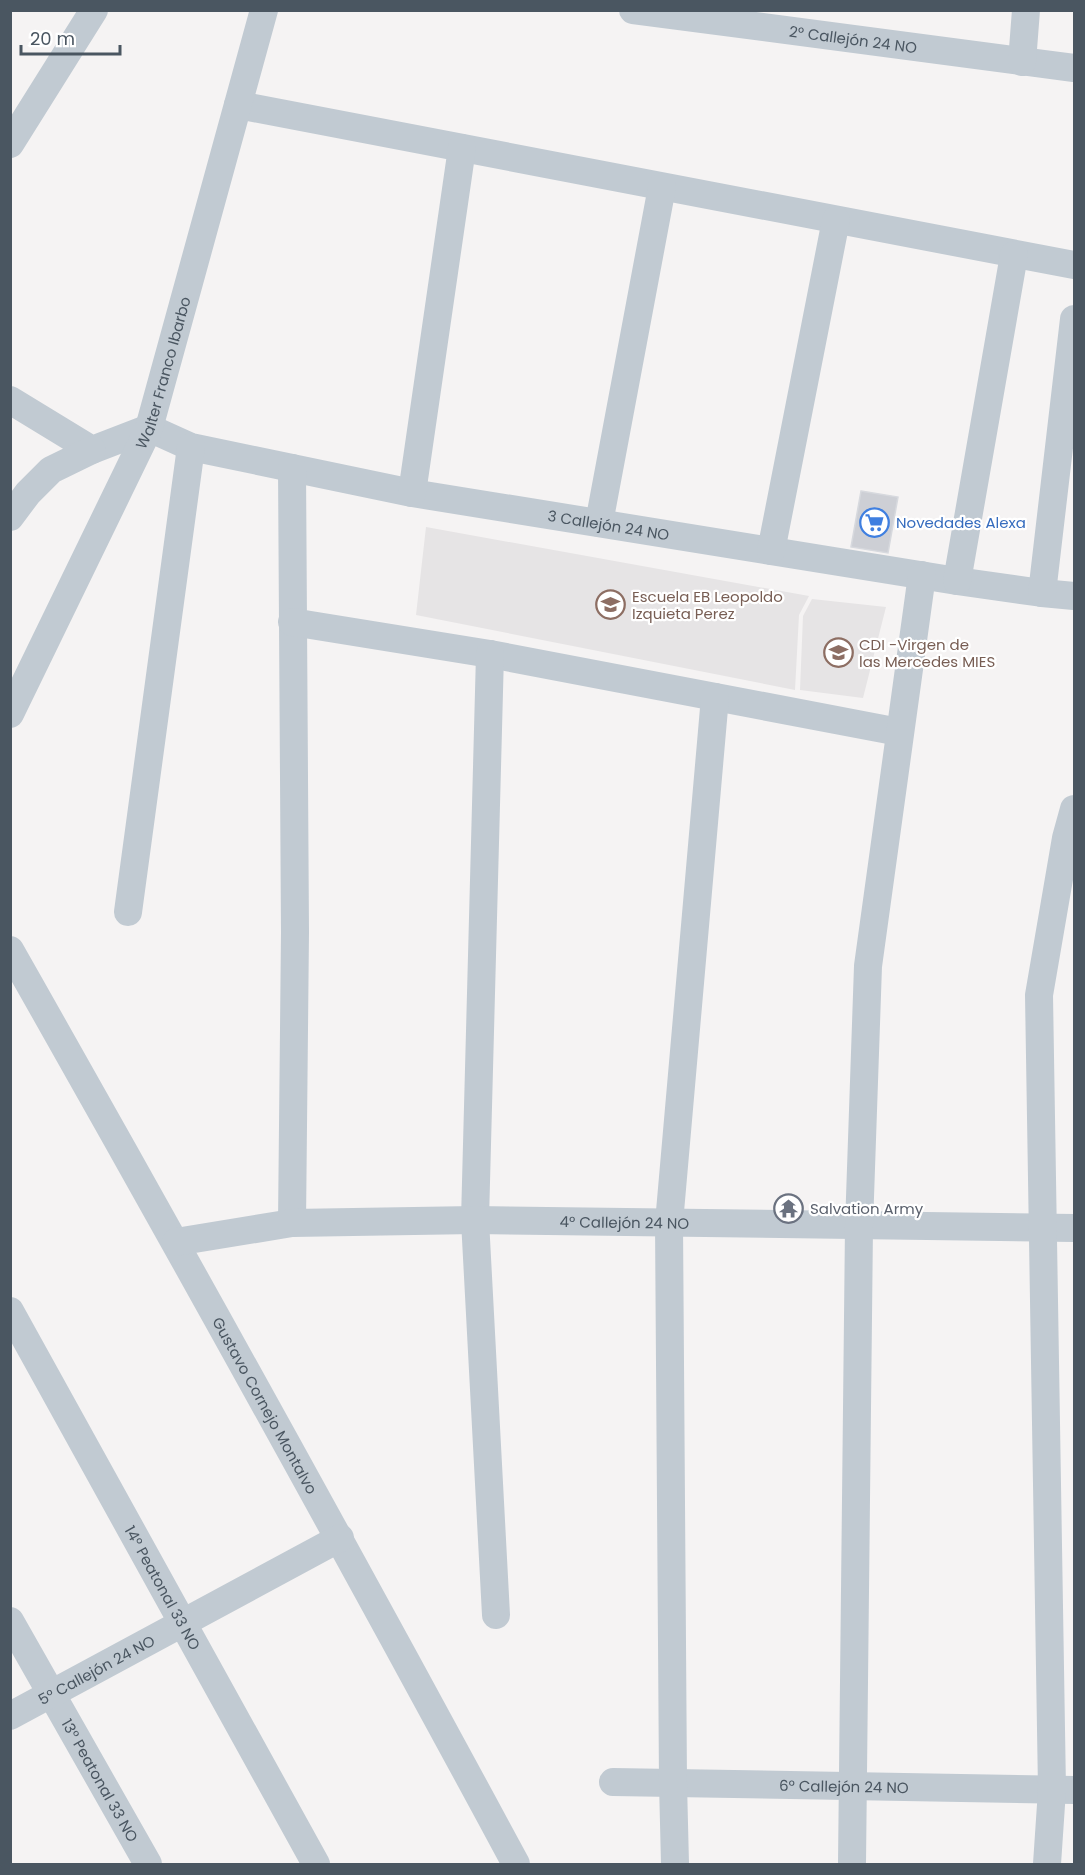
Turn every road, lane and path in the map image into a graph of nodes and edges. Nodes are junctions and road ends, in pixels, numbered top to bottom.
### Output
1 (94, 10) edge
2 (264, 10) edge
3 (1026, 10) edge
4 (648, 12) edge
5 (760, 19) edge
6 (1022, 62) junction
7 (1074, 68) edge
8 (238, 105) junction
9 (10, 144) edge
10 (462, 148) junction
11 (662, 187) junction
12 (836, 220) junction
13 (1014, 255) junction
14 (1074, 265) edge
15 (1074, 319) edge
16 (10, 400) edge
17 (149, 428) junction
18 (191, 447) junction
19 (92, 450) junction
20 (292, 468) junction
21 (412, 493) junction
22 (10, 517) edge
23 (598, 523) junction
24 (771, 550) junction
25 (922, 575) junction
26 (957, 581) junction
27 (1042, 594) junction
28 (1074, 596) edge
29 (292, 622) junction
30 (490, 654) junction
31 (715, 697) junction
32 (10, 714) edge
33 (899, 732) junction
34 (1074, 809) edge
35 (128, 912) dead end
36 (10, 950) edge
37 (475, 1220) junction
38 (292, 1223) junction
39 (669, 1223) junction
40 (860, 1226) junction
41 (1043, 1228) junction
42 (1074, 1228) edge
43 (176, 1242) junction
44 (10, 1311) edge
45 (340, 1538) junction
46 (496, 1615) dead end
47 (10, 1621) edge
48 (183, 1622) junction
49 (51, 1695) junction
50 (10, 1716) edge
51 (613, 1782) dead end
52 (673, 1783) junction
53 (853, 1786) junction
54 (1063, 1790) edge
55 (148, 1864) edge
56 (316, 1864) edge
57 (516, 1864) edge
58 (675, 1864) edge
59 (852, 1864) edge
60 (1047, 1864) edge

1 - 9 street
2 - 8 street, Walter Franco Ibarbo
3 - 6 street
4 - 5 street, 2° Callejón 24 NO
5 - 6 street, 2° Callejón 24 NO
6 - 7 street, 2° Callejón 24 NO
8 - 10 street
8 - 17 street, Walter Franco Ibarbo
10 - 11 street
10 - 21 street
11 - 12 street
11 - 23 street
12 - 13 street
12 - 24 street
13 - 14 street
13 - 26 street
15 - 27 street
16 - 19 street
17 - 18 street, 3 Callejón 24 NO
17 - 19 street
17 - 32 street, Walter Franco Ibarbo
18 - 20 street, 3 Callejón 24 NO
18 - 35 street
19 - 22 street
20 - 21 street, 3 Callejón 24 NO
20 - 29 street
21 - 23 street, 3 Callejón 24 NO
23 - 24 street, 3 Callejón 24 NO
24 - 25 street, 3 Callejón 24 NO
25 - 26 street, 3 Callejón 24 NO
25 - 33 street
26 - 27 street, 3 Callejón 24 NO
27 - 28 street, 3 Callejón 24 NO
29 - 30 street
29 - 38 street
30 - 31 street
30 - 37 street
31 - 33 street
31 - 39 street
33 - 40 street
34 - 41 street
36 - 43 street, Gustavo Cornejo Montalvo
37 - 38 street, 4° Callejón 24 NO
37 - 39 street, 4° Callejón 24 NO
37 - 46 street
38 - 43 street, 4° Callejón 24 NO
39 - 40 street, 4° Callejón 24 NO
39 - 52 street
40 - 41 street, 4° Callejón 24 NO
40 - 53 street
41 - 42 street, 4° Callejón 24 NO
41 - 54 street
43 - 45 street, Gustavo Cornejo Montalvo
44 - 48 street, 14° Peatonal 33 NO
45 - 48 street, 5° Callejón 24 NO
45 - 57 street, Gustavo Cornejo Montalvo
47 - 49 street, 13° Peatonal 33 NO
48 - 49 street, 5° Callejón 24 NO
48 - 56 street, 14° Peatonal 33 NO
49 - 50 street, 5° Callejón 24 NO
49 - 55 street, 13° Peatonal 33 NO
51 - 52 street, 6° Callejón 24 NO
52 - 53 street, 6° Callejón 24 NO
52 - 58 street
53 - 54 street, 6° Callejón 24 NO
53 - 59 street
54 - 60 street

